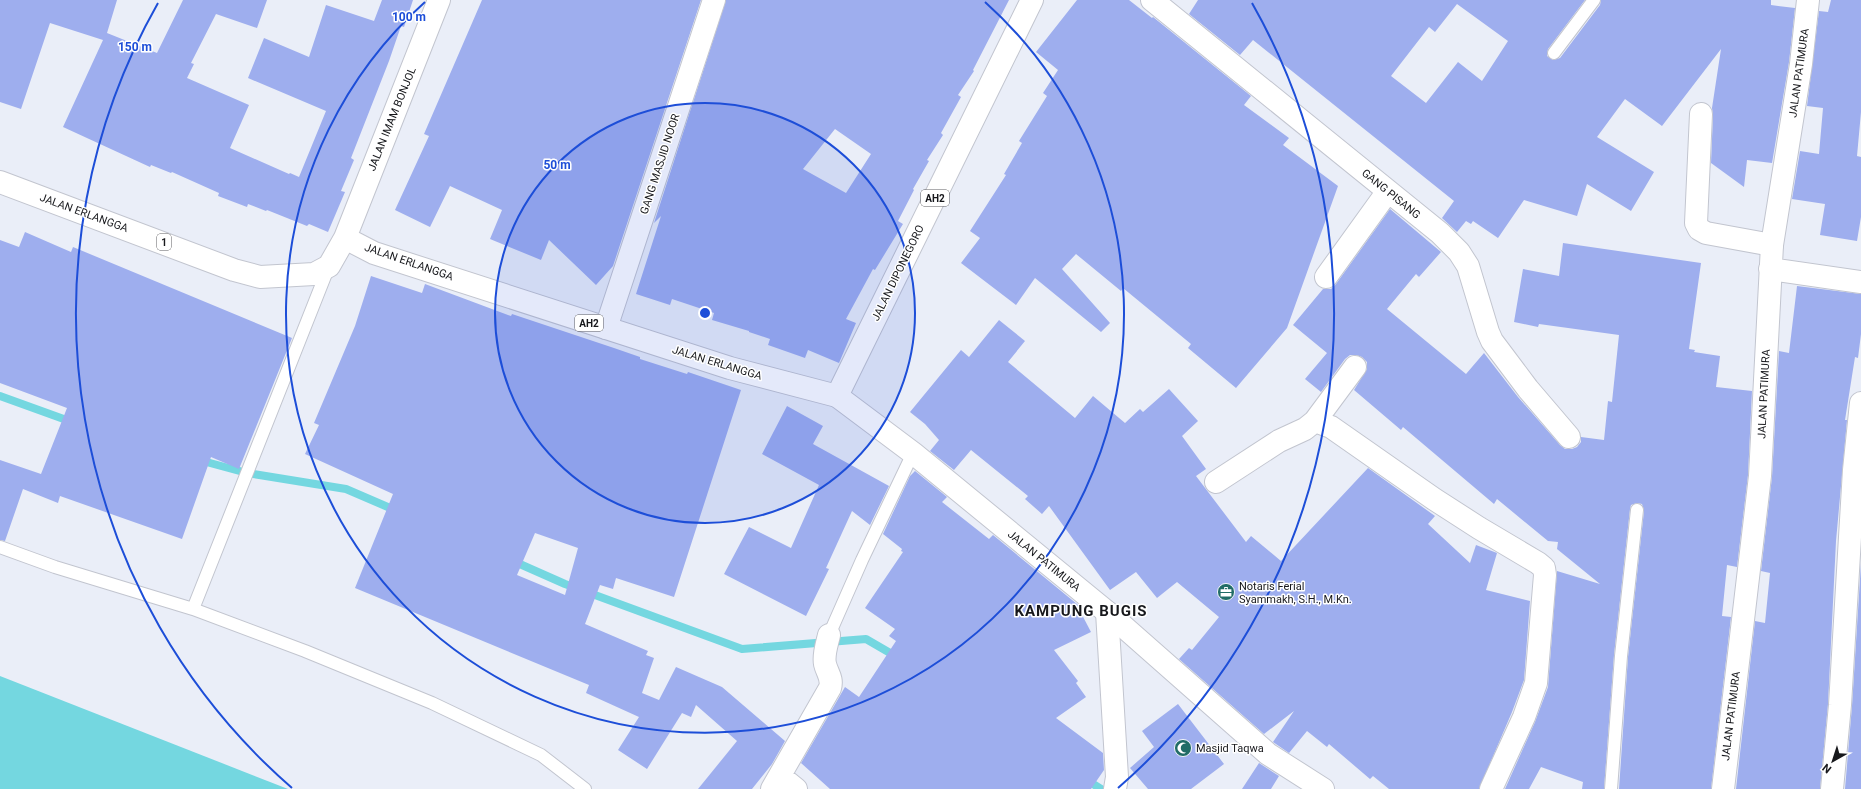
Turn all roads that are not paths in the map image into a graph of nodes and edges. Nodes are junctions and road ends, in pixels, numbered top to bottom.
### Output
1 (439, 0) edge
2 (714, 0) edge
3 (1032, 0) edge
4 (1152, 0) edge
5 (1594, 0) edge
6 (1808, 0) edge
7 (1554, 53) dead end
8 (1701, 114) dead end
9 (0, 182) edge
10 (1388, 191) junction
11 (344, 238) junction
12 (1772, 245) junction
13 (329, 266) junction
14 (1770, 269) junction
15 (1326, 277) dead end
16 (1861, 282) edge
17 (606, 328) junction
18 (1355, 367) dead end
19 (837, 396) junction
20 (1861, 402) edge
21 (1315, 421) junction
22 (1569, 437) dead end
23 (913, 453) junction
24 (1216, 482) dead end
25 (1637, 510) dead end
26 (0, 547) edge
27 (193, 609) junction
28 (1107, 612) junction
29 (827, 643) joint
30 (1116, 783) edge
31 (782, 785) edge
32 (585, 789) edge
33 (1323, 789) edge
34 (1491, 789) edge
35 (1611, 789) edge
36 (1722, 789) edge
37 (1832, 789) edge

1 - 11 main road, JALAN IMAM BONJOL
2 - 17 main road, GANG MASJID NOOR
3 - 19 main road, JALAN DIPONEGORO / AH2
4 - 10 main road, GANG PISANG
5 - 7 lane
6 - 12 main road, JALAN PATIMURA
8 - 12 main road
9 - 13 main road, JALAN ERLANGGA / 1
10 - 15 main road
10 - 22 main road, GANG PISANG
11 - 13 main road
11 - 17 main road, JALAN ERLANGGA / AH2
12 - 14 main road, JALAN PATIMURA
13 - 27 lane
14 - 16 main road
14 - 36 main road, JALAN PATIMURA
17 - 19 main road, JALAN ERLANGGA / AH2
18 - 21 main road
19 - 23 main road, JALAN PATIMURA
20 - 37 main road
21 - 24 main road
21 - 34 main road
23 - 28 main road, JALAN PATIMURA
23 - 29 lane
25 - 35 lane
26 - 27 lane
27 - 32 lane
28 - 30 main road
28 - 33 main road, JALAN PATIMURA
29 - 31 main road

